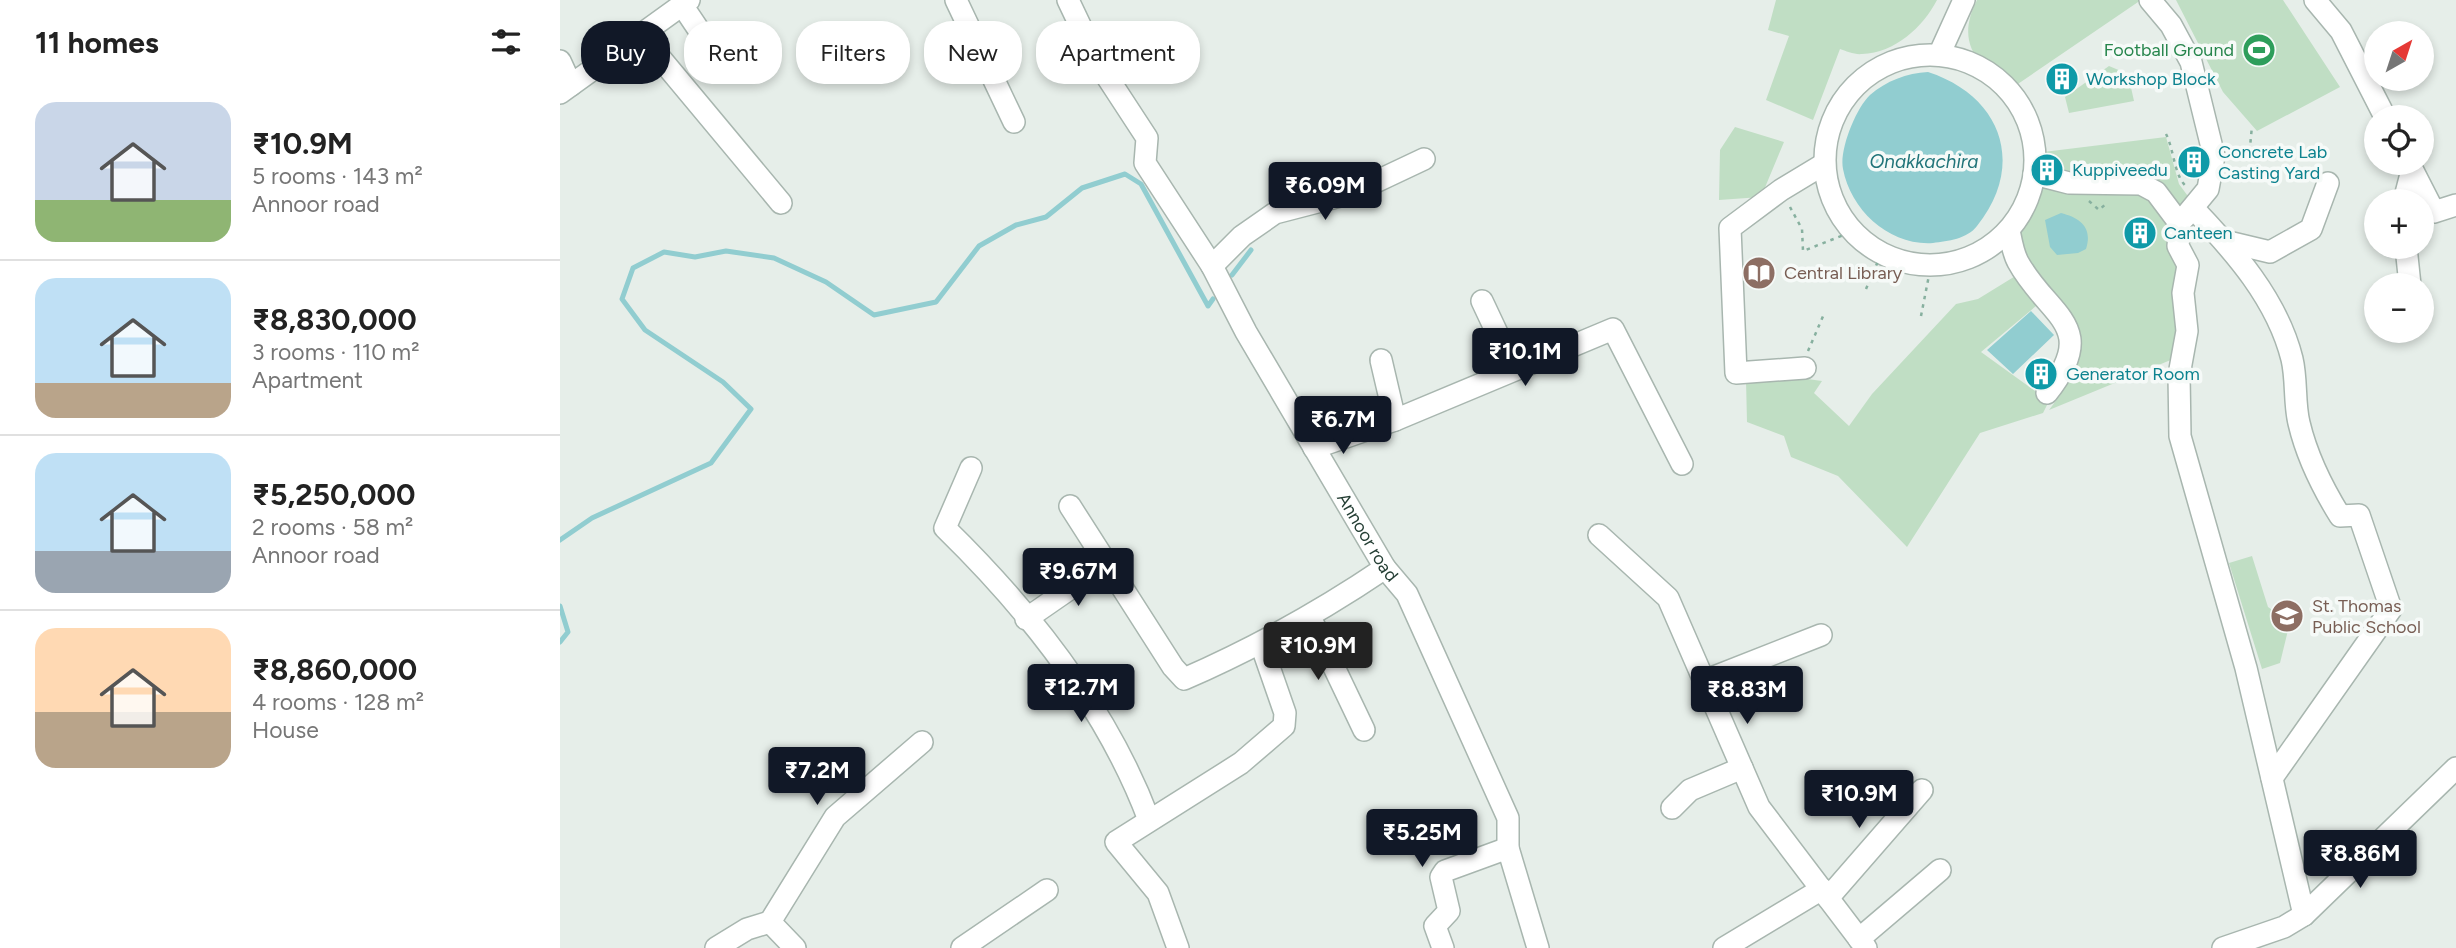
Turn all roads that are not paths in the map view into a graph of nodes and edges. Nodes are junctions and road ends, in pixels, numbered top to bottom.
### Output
1 (956, 0) edge
2 (1068, 0) edge
3 (1964, 0) edge
4 (2150, 0) edge
5 (2315, 0) edge
6 (686, 3) edge
7 (661, 21) edge
8 (696, 21) edge
9 (1939, 55) junction
10 (560, 61) edge
11 (670, 69) edge
12 (581, 78) edge
13 (566, 89) edge
14 (2379, 105) edge
15 (1014, 122) dead end
16 (1424, 159) dead end
17 (1824, 164) junction
18 (2034, 174) junction
19 (2415, 175) edge
20 (2328, 183) dead end
21 (781, 203) dead end
22 (2456, 205) edge
23 (2191, 210) junction
24 (2009, 230) junction
25 (2224, 241) junction
26 (1212, 266) junction
27 (1482, 301) dead end
28 (1381, 360) dead end
29 (1805, 368) road end
30 (1514, 369) junction
31 (2047, 393) dead end
32 (1395, 420) junction
33 (1314, 449) junction
34 (1682, 464) dead end
35 (971, 468) dead end
36 (1070, 506) dead end
37 (1599, 535) dead end
38 (1107, 563) junction
39 (1385, 568) junction
40 (1310, 617) junction
41 (1026, 619) junction
42 (1821, 635) dead end
43 (1261, 644) junction
44 (1704, 681) junction
45 (1364, 730) dead end
46 (922, 742) dead end
47 (1742, 768) junction
48 (2456, 768) edge
49 (2272, 778) junction
50 (1922, 790) dead end
51 (1672, 808) dead end
52 (1149, 820) junction
53 (1508, 848) junction
54 (1940, 870) dead end
55 (1047, 890) dead end
56 (1825, 894) junction
57 (2304, 915) junction
58 (770, 922) junction
59 (1863, 944) edge
60 (2237, 946) edge
61 (716, 948) edge
62 (795, 948) edge
63 (962, 948) edge
64 (1178, 948) edge
65 (1443, 948) edge
66 (1538, 948) edge
67 (1724, 948) edge

1 - 15 street
2 - 26 street, Annoor road
3 - 9 street
4 - 23 street
5 - 14 street
6 - 7 street
6 - 8 street
9 - 17 street
9 - 18 street
10 - 13 street
11 - 21 street
12 - 13 street
16 - 26 street
17 - 24 street
17 - 29 street
18 - 23 street
18 - 24 street
19 - 22 street
20 - 25 street
23 - 25 street
23 - 49 street
24 - 31 street
25 - 49 street
26 - 33 street, Annoor road
27 - 30 street
28 - 32 street
30 - 32 street
30 - 34 street
32 - 33 street
33 - 39 street, Annoor road
35 - 41 street
36 - 38 street
37 - 44 street
38 - 41 street
38 - 43 street
39 - 40 street
39 - 53 street, Annoor road
40 - 43 street
40 - 45 street
41 - 52 street
42 - 44 street
43 - 52 street
44 - 47 street
46 - 58 street
47 - 51 street
47 - 56 street
48 - 57 street
49 - 57 street
50 - 56 street
52 - 64 street
53 - 65 street
53 - 66 street, Annoor road
54 - 59 street
55 - 63 street
56 - 59 street
56 - 67 street
57 - 60 street
58 - 61 street
58 - 62 street

